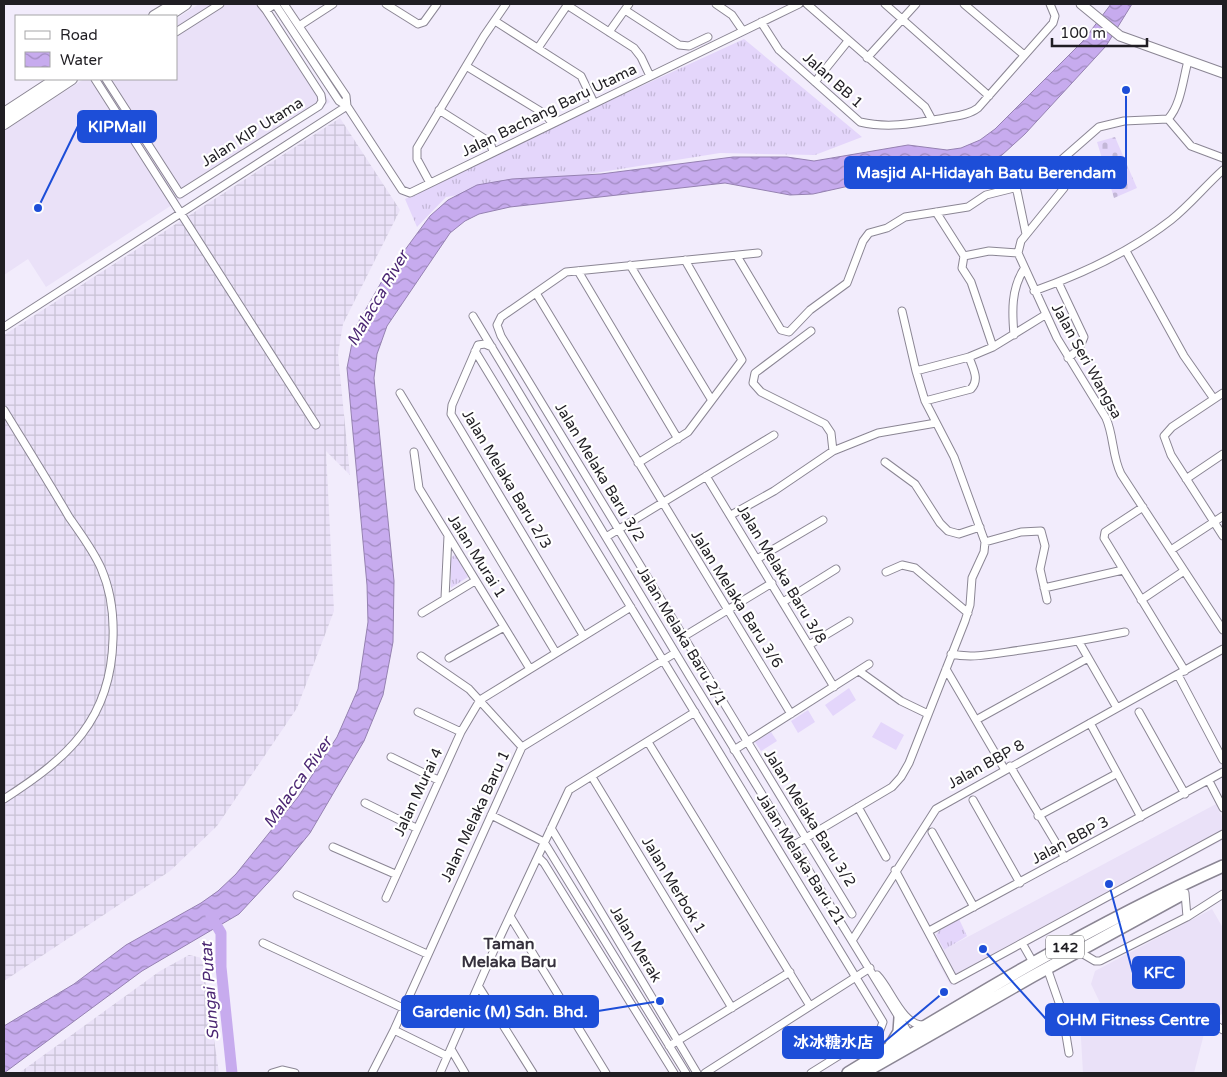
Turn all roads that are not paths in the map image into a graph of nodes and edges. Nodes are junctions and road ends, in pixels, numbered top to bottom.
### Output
1 (174, 4) edge
2 (186, 4) edge
3 (220, 4) edge
4 (275, 4) edge
5 (284, 4) edge
6 (333, 4) edge
7 (386, 4) edge
8 (437, 4) edge
9 (506, 4) edge
10 (568, 4) edge
11 (716, 4) edge
12 (799, 4) edge
13 (807, 4) edge
14 (885, 4) edge
15 (916, 4) edge
16 (964, 4) edge
17 (1050, 4) edge
18 (1080, 4) edge
19 (264, 7) edge
20 (627, 7) edge
21 (156, 15) edge
22 (170, 15) edge
23 (902, 19) junction
24 (495, 21) junction
25 (761, 22) junction
26 (299, 26) junction
27 (178, 31) edge
28 (743, 31) junction
29 (609, 32) junction
30 (708, 37) dead end
31 (848, 41) junction
32 (538, 48) junction
33 (1024, 56) junction
34 (867, 58) junction
35 (1188, 61) junction
36 (466, 66) junction
37 (1223, 74) edge
38 (650, 76) junction
39 (54, 80) edge
40 (70, 80) edge
41 (100, 80) edge
42 (815, 82) junction
43 (989, 96) junction
44 (594, 103) junction
45 (347, 106) junction
46 (439, 110) junction
47 (4, 113) edge
48 (1168, 119) junction
49 (932, 120) junction
50 (4, 124) edge
51 (552, 124) junction
52 (493, 152) junction
53 (1223, 158) edge
54 (1223, 170) edge
55 (430, 183) junction
56 (936, 212) junction
57 (181, 213) junction
58 (1026, 234) junction
59 (1126, 250) junction
60 (758, 253) dead end
61 (1018, 253) junction
62 (737, 256) junction
63 (964, 256) junction
64 (685, 260) junction
65 (630, 265) junction
66 (578, 270) junction
67 (1024, 270) junction
68 (1058, 282) junction
69 (1034, 291) junction
70 (536, 293) junction
71 (902, 311) dead end
72 (1045, 315) junction
73 (473, 316) dead end
74 (4, 327) edge
75 (811, 331) dead end
76 (1014, 336) junction
77 (993, 347) junction
78 (492, 348) junction
79 (476, 351) junction
80 (969, 357) junction
81 (1068, 358) junction
82 (916, 371) junction
83 (400, 392) dead end
84 (1223, 393) edge
85 (711, 399) junction
86 (1214, 399) junction
87 (925, 401) junction
88 (4, 410) edge
89 (936, 423) junction
90 (316, 425) dead end
91 (774, 435) dead end
92 (678, 439) junction
93 (833, 451) junction
94 (414, 452) dead end
95 (1223, 454) edge
96 (885, 462) dead end
97 (638, 463) junction
98 (706, 476) junction
99 (1186, 479) junction
100 (660, 501) junction
101 (1143, 507) junction
102 (731, 515) junction
103 (1223, 516) edge
104 (822, 520) dead end
105 (1214, 522) junction
106 (980, 527) junction
107 (619, 530) junction
108 (448, 535) junction
109 (1223, 536) edge
110 (606, 537) junction
111 (985, 542) junction
112 (1171, 550) junction
113 (757, 559) junction
114 (836, 569) dead end
115 (1123, 570) junction
116 (1184, 571) junction
117 (886, 572) dead end
118 (475, 581) junction
119 (772, 583) junction
120 (1044, 588) junction
121 (445, 598) junction
122 (1046, 600) dead end
123 (1142, 600) junction
124 (783, 602) junction
125 (631, 607) junction
126 (728, 609) junction
127 (422, 613) dead end
128 (968, 613) junction
129 (1220, 618) edge
130 (849, 621) dead end
131 (504, 627) junction
132 (1223, 630) edge
133 (1125, 632) dead end
134 (583, 635) junction
135 (683, 637) junction
136 (1079, 642) junction
137 (809, 645) junction
138 (1223, 649) edge
139 (556, 653) junction
140 (676, 653) junction
141 (952, 654) junction
142 (421, 656) dead end
143 (449, 658) dead end
144 (1088, 658) junction
145 (664, 660) junction
146 (869, 664) dead end
147 (946, 669) junction
148 (530, 670) junction
149 (1185, 670) junction
150 (858, 671) junction
151 (1178, 675) junction
152 (834, 687) junction
153 (480, 700) junction
154 (1117, 708) junction
155 (418, 712) dead end
156 (695, 712) junction
157 (1139, 712) dead end
158 (791, 714) junction
159 (928, 714) junction
160 (976, 720) junction
161 (1090, 723) junction
162 (461, 732) junction
163 (648, 742) junction
164 (747, 742) junction
165 (522, 747) junction
166 (734, 750) junction
167 (391, 757) dead end
168 (1223, 760) edge
169 (1008, 768) junction
170 (1223, 772) edge
171 (1116, 774) junction
172 (592, 776) junction
173 (438, 780) junction
174 (1209, 781) junction
175 (1185, 794) junction
176 (4, 799) edge
177 (973, 800) dead end
178 (365, 803) dead end
179 (858, 807) junction
180 (1223, 808) edge
181 (491, 815) junction
182 (1038, 816) junction
183 (1141, 817) junction
184 (416, 828) junction
185 (551, 828) junction
186 (932, 832) dead end
187 (1223, 834) edge
188 (807, 838) junction
189 (544, 842) junction
190 (794, 845) junction
191 (333, 847) dead end
192 (538, 857) junction
193 (886, 857) dead end
194 (1065, 858) junction
195 (1221, 869) edge
196 (895, 870) junction
197 (395, 874) junction
198 (1020, 883) junction
199 (1185, 893) junction
200 (1223, 894) edge
201 (297, 895) dead end
202 (386, 898) dead end
203 (974, 907) junction
204 (852, 914) dead end
205 (510, 916) junction
206 (1187, 917) junction
207 (929, 931) junction
208 (852, 939) junction
209 (263, 943) dead end
210 (1022, 943) junction
211 (1078, 951) junction
212 (427, 954) junction
213 (628, 957) junction
214 (618, 962) junction
215 (1034, 964) junction
216 (609, 968) junction
217 (870, 968) junction
218 (1047, 968) junction
219 (790, 972) junction
220 (856, 977) junction
221 (479, 987) junction
222 (810, 1006) junction
223 (403, 1008) junction
224 (732, 1008) junction
225 (647, 1010) junction
226 (638, 1015) junction
227 (900, 1018) junction
228 (929, 1024) junction
229 (394, 1030) junction
230 (913, 1039) junction
231 (678, 1041) junction
232 (670, 1046) junction
233 (888, 1048) junction
234 (449, 1053) junction
235 (1069, 1053) dead end
236 (869, 1072) edge
237 (272, 1073) edge
238 (295, 1073) edge
239 (372, 1073) edge
240 (440, 1073) edge
241 (465, 1073) edge
242 (533, 1073) edge
243 (606, 1073) edge
244 (674, 1073) edge
245 (686, 1073) edge
246 (697, 1073) edge
247 (704, 1073) edge
248 (811, 1073) edge
249 (848, 1073) edge

1 - 21 main road
2 - 22 main road
3 - 27 street
4 - 19 street, Jalan KIP Utama
4 - 45 street
5 - 26 street
6 - 26 street
7 - 8 street
9 - 24 street
10 - 29 street
10 - 32 street
11 - 28 street
12 - 25 street, Jalan Bachang Baru Utama
13 - 31 street
14 - 23 street
15 - 23 street
16 - 33 street
17 - 33 street, Jalan BB 1
18 - 35 street
19 - 41 street, Jalan KIP Utama
20 - 29 street
20 - 30 street
23 - 34 street
23 - 43 street
24 - 32 street
24 - 36 street
25 - 28 street, Jalan Bachang Baru Utama
25 - 42 street, Jalan BB 1
26 - 45 street
28 - 38 street, Jalan Bachang Baru Utama
29 - 38 street
31 - 34 street
31 - 42 street
32 - 44 street
33 - 43 street, Jalan BB 1
34 - 49 street
35 - 37 street
35 - 48 street
36 - 46 street
36 - 51 street
38 - 44 street, Jalan Bachang Baru Utama
39 - 47 main road
40 - 50 main road
41 - 57 street
42 - 49 street, Jalan BB 1
43 - 49 street, Jalan BB 1
44 - 51 street, Jalan Bachang Baru Utama
45 - 55 street, Jalan Bachang Baru Utama
45 - 57 street
46 - 52 street
46 - 55 street
48 - 53 street
48 - 58 street
51 - 52 street, Jalan Bachang Baru Utama
52 - 55 street, Jalan Bachang Baru Utama
54 - 59 street
56 - 58 street
56 - 62 street
56 - 63 street
57 - 74 street
57 - 90 street
58 - 61 street
59 - 68 street
59 - 86 street
60 - 62 street
61 - 63 street
61 - 67 street, Jalan Seri Wangsa
62 - 64 street
63 - 77 street
64 - 65 street
64 - 85 street
65 - 66 street
65 - 85 street
66 - 70 street
66 - 92 street
67 - 69 street, Jalan Seri Wangsa
67 - 76 street
68 - 69 street
68 - 81 street
69 - 72 street, Jalan Seri Wangsa
70 - 97 street
70 - 107 street, Jalan Melaka Baru 3/2
71 - 82 street
72 - 76 street
72 - 81 street, Jalan Seri Wangsa
73 - 78 street, Jalan Melaka Baru 2/1
75 - 93 street
76 - 77 street
77 - 80 street
78 - 79 street
78 - 110 street, Jalan Melaka Baru 2/1
79 - 125 street, Jalan Melaka Baru 2/1
79 - 134 street, Jalan Melaka Baru 2/3
80 - 82 street
80 - 87 street
81 - 101 street, Jalan Seri Wangsa
82 - 87 street
83 - 139 street
84 - 86 street
85 - 92 street
86 - 99 street
87 - 89 street
88 - 176 street
89 - 93 street
89 - 106 street
91 - 98 street
92 - 97 street
93 - 102 street
94 - 108 street, Jalan Murai 1
95 - 99 street
96 - 106 street
97 - 100 street, Jalan Melaka Baru 3/6
98 - 100 street
98 - 102 street, Jalan Melaka Baru 3/8
99 - 105 street
100 - 107 street
100 - 126 street, Jalan Melaka Baru 3/6
101 - 112 street, Jalan Seri Wangsa
101 - 115 street
102 - 113 street, Jalan Melaka Baru 3/8
103 - 105 street
104 - 113 street
105 - 109 street
105 - 112 street
106 - 111 street
107 - 110 street
107 - 135 street, Jalan Melaka Baru 3/2
108 - 118 street, Jalan Murai 1
108 - 121 street
110 - 140 street, Jalan Melaka Baru 2/1
111 - 120 street
111 - 128 street
112 - 116 street, Jalan Seri Wangsa
113 - 119 street, Jalan Melaka Baru 3/8
114 - 124 street
115 - 120 street
115 - 123 street
116 - 123 street
116 - 129 street, Jalan Seri Wangsa
117 - 128 street
118 - 121 street
118 - 131 street, Jalan Murai 1
119 - 124 street, Jalan Melaka Baru 3/8
119 - 126 street
120 - 122 street
121 - 127 street
123 - 149 street
124 - 137 street, Jalan Melaka Baru 3/8
125 - 134 street
125 - 145 street, Jalan Melaka Baru 2/1
126 - 135 street
126 - 158 street, Jalan Melaka Baru 3/6
128 - 141 street
129 - 132 street, Jalan Seri Wangsa
130 - 137 street
131 - 143 street
131 - 148 street, Jalan Murai 1
133 - 136 street
134 - 139 street
135 - 164 street, Jalan Melaka Baru 3/2
136 - 141 street
136 - 144 street
137 - 152 street, Jalan Melaka Baru 3/8
138 - 149 street, Jalan BBP 8
139 - 148 street
140 - 145 street, Jalan Melaka Baru 1
140 - 166 street, Jalan Melaka Baru 2/1
141 - 147 street
142 - 153 street
144 - 154 street
144 - 160 street
145 - 156 street, Jalan Melaka Baru 2/1
145 - 165 street, Jalan Melaka Baru 1
146 - 150 street
147 - 159 street
147 - 160 street
148 - 153 street
149 - 151 street, Jalan BBP 8
150 - 152 street
150 - 159 street
151 - 154 street, Jalan BBP 8
151 - 168 street
152 - 158 street
153 - 162 street, Jalan Murai 4
153 - 165 street
154 - 161 street, Jalan BBP 8
155 - 162 street
156 - 163 street
156 - 220 street, Jalan Melaka Baru 21
157 - 175 street
158 - 164 street
159 - 179 street
160 - 169 street
161 - 169 street, Jalan BBP 8
161 - 171 street
162 - 173 street, Jalan Murai 4
163 - 172 street
163 - 219 street
164 - 166 street
164 - 188 street, Jalan Melaka Baru 3/2
165 - 181 street, Jalan Melaka Baru 1
166 - 190 street, Jalan Melaka Baru 2/1
167 - 173 street
169 - 182 street
169 - 196 street, Jalan BBP 8
170 - 174 street, Jalan BBP 3
171 - 182 street
171 - 183 street
172 - 185 street
172 - 224 street, Jalan Merbok 1
173 - 184 street, Jalan Murai 4
174 - 175 street, Jalan BBP 3
174 - 180 street
175 - 183 street, Jalan BBP 3
177 - 198 street
178 - 184 street
179 - 188 street
179 - 193 street
181 - 189 street
181 - 212 street, Jalan Melaka Baru 1
182 - 194 street
183 - 194 street, Jalan BBP 3
184 - 197 street, Jalan Murai 4
185 - 189 street
185 - 213 street, Jalan Merak
186 - 203 street
187 - 210 street
188 - 190 street
188 - 204 street, Jalan Melaka Baru 3/2
189 - 192 street
189 - 214 street, Jalan Merak
190 - 208 street, Jalan Melaka Baru 2/1
191 - 197 street
192 - 205 street
192 - 216 street
194 - 198 street, Jalan BBP 3
195 - 199 main road, 142
195 - 215 main road, 142
196 - 207 street
196 - 208 street, Jalan BBP 8
197 - 202 street, Jalan Murai 4
198 - 203 street, Jalan BBP 3
199 - 206 street
199 - 211 main road, 142
200 - 206 street
201 - 212 street
203 - 207 street, Jalan BBP 3
205 - 221 street
205 - 243 street
206 - 211 street
207 - 210 street
208 - 217 street, Jalan Melaka Baru 2/1
209 - 223 street
210 - 215 street
211 - 218 main road, 142
212 - 223 street
213 - 214 street
213 - 231 street, Jalan Merak
214 - 216 street
214 - 225 street, Jalan Merak
215 - 228 main road, 142
216 - 226 street
217 - 220 street
217 - 227 street
217 - 228 street
218 - 230 main road, 142
218 - 235 street
219 - 222 street
219 - 224 street
220 - 222 street
220 - 248 street, Jalan Melaka Baru 21
221 - 234 street
221 - 242 street
222 - 247 street
223 - 229 street
224 - 231 street
225 - 226 street
225 - 232 street, Jalan Merak
226 - 244 street
227 - 230 street
227 - 233 main road
228 - 230 main road, 142
229 - 234 street
229 - 239 street
230 - 233 main road, 142
230 - 236 main road, 142
231 - 232 street
231 - 246 street, Jalan Merak
232 - 245 street, Jalan Merak
233 - 249 main road, 142
234 - 240 street
234 - 241 street
237 - 238 street

